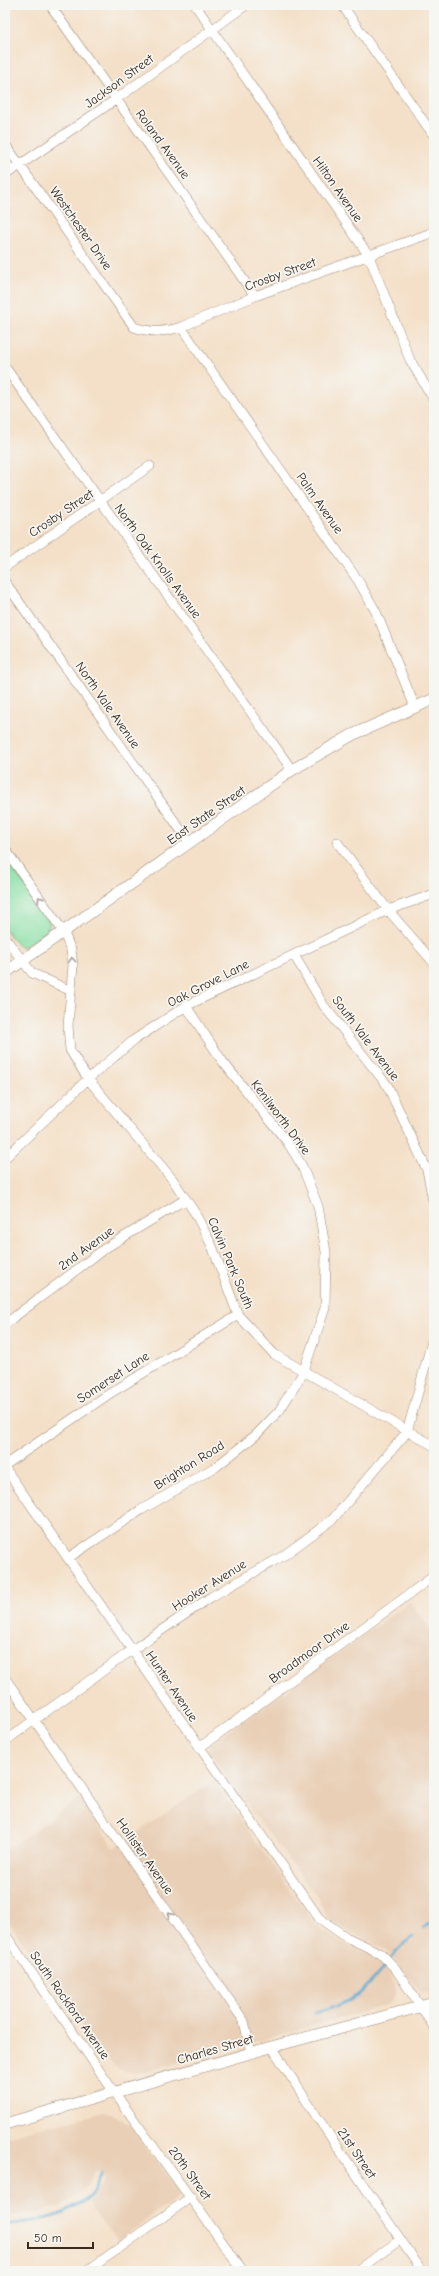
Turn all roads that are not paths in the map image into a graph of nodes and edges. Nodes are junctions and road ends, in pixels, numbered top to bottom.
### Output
1 (50, 5) edge
2 (195, 5) edge
3 (246, 5) edge
4 (342, 5) edge
5 (212, 29) junction
6 (116, 100) junction
7 (434, 136) edge
8 (5, 144) edge
9 (20, 165) junction
10 (5, 175) edge
11 (434, 232) edge
12 (369, 256) junction
13 (256, 296) junction
14 (134, 327) joint
15 (181, 327) junction
16 (5, 367) edge
17 (434, 400) edge
18 (150, 466) dead end
19 (100, 502) junction
20 (5, 566) edge
21 (5, 582) edge
22 (434, 700) edge
23 (415, 707) junction
24 (292, 770) junction
25 (338, 842) dead end
26 (190, 843) junction
27 (5, 849) edge
28 (434, 894) edge
29 (388, 910) junction
30 (63, 931) junction
31 (5, 938) edge
32 (294, 955) junction
33 (21, 961) junction
34 (434, 963) edge
35 (5, 973) edge
36 (70, 991) junction
37 (186, 1006) junction
38 (88, 1079) junction
39 (5, 1158) edge
40 (186, 1199) junction
41 (434, 1206) edge
42 (238, 1315) junction
43 (5, 1324) edge
44 (434, 1334) edge
45 (303, 1373) junction
46 (407, 1432) junction
47 (434, 1446) edge
48 (5, 1467) edge
49 (68, 1558) junction
50 (434, 1576) edge
51 (132, 1650) junction
52 (5, 1678) edge
53 (34, 1720) junction
54 (5, 1741) edge
55 (199, 1748) junction
56 (5, 1934) edge
57 (434, 2003) edge
58 (420, 2007) junction
59 (434, 2027) edge
60 (272, 2047) junction
61 (251, 2053) junction
62 (114, 2092) junction
63 (5, 2124) edge
64 (191, 2197) junction
65 (400, 2240) junction
66 (87, 2271) edge
67 (243, 2271) edge
68 (356, 2271) edge
69 (422, 2271) edge

1 - 6 street, Roland Avenue
2 - 5 street, Hilton Avenue
3 - 5 street, Jackson Street
4 - 7 street
5 - 6 street, Jackson Street
5 - 12 street, Hilton Avenue
6 - 9 street, Jackson Street
6 - 13 street, Roland Avenue
8 - 9 street, Westchester Drive
9 - 10 street, Jackson Street
9 - 14 street, Westchester Drive
11 - 12 street, Crosby Street
12 - 13 street, Crosby Street
12 - 17 street, Hilton Avenue
13 - 15 street, Crosby Street
14 - 15 street, Crosby Street
15 - 23 street, Palm Avenue
16 - 19 street, North Oak Knolls Avenue
18 - 19 street, Crosby Street
19 - 20 street, Crosby Street
19 - 24 street, North Oak Knolls Avenue
21 - 26 street, North Vale Avenue
22 - 23 main road, East State Street
23 - 24 main road, East State Street
24 - 26 main road, East State Street
25 - 29 street
26 - 30 main road, East State Street
30 -> 27 street, Calvin Park South
28 - 29 street, Oak Grove Lane
29 - 32 street, Oak Grove Lane
29 - 34 street
30 - 33 main road, East State Street
36 -> 30 street, Calvin Park South
31 - 33 street
32 - 37 street, Oak Grove Lane
32 - 41 street, South Vale Avenue
33 - 35 main road, East State Street
33 - 36 street
36 - 38 street, Calvin Park South
37 - 38 street, Oak Grove Lane
37 - 45 street, Kenilworth Drive
38 - 39 street, Oak Grove Lane
38 - 40 street, Calvin Park South
40 - 42 street, Calvin Park South
40 - 43 street, 2nd Avenue
42 - 45 street, Calvin Park South
42 - 48 street, Somerset Lane
44 - 46 street
45 - 46 street, Calvin Park South
45 - 49 street, Brighton Road
46 - 47 street, Calvin Park South
46 - 51 street, Hooker Avenue
48 - 49 street, Hunter Avenue
49 - 51 street, Hunter Avenue
50 - 55 street, Broadmoor Drive
51 - 53 street, Hooker Avenue
51 - 55 street, Hunter Avenue
52 - 53 street, Hollister Avenue
53 - 54 street, Hooker Avenue
61 -> 53 street, Hollister Avenue
55 - 58 street, Hunter Avenue
56 - 62 street, South Rockford Avenue
57 - 58 main road, Charles Street
58 - 59 street
58 - 60 main road, Charles Street
60 - 61 main road, Charles Street
60 - 65 street, 21st Street
61 - 62 main road, Charles Street
62 - 63 main road, Charles Street
62 - 64 street, 20th Street
64 - 66 street
64 - 67 street, 20th Street
65 - 68 street
65 - 69 street, 21st Street

